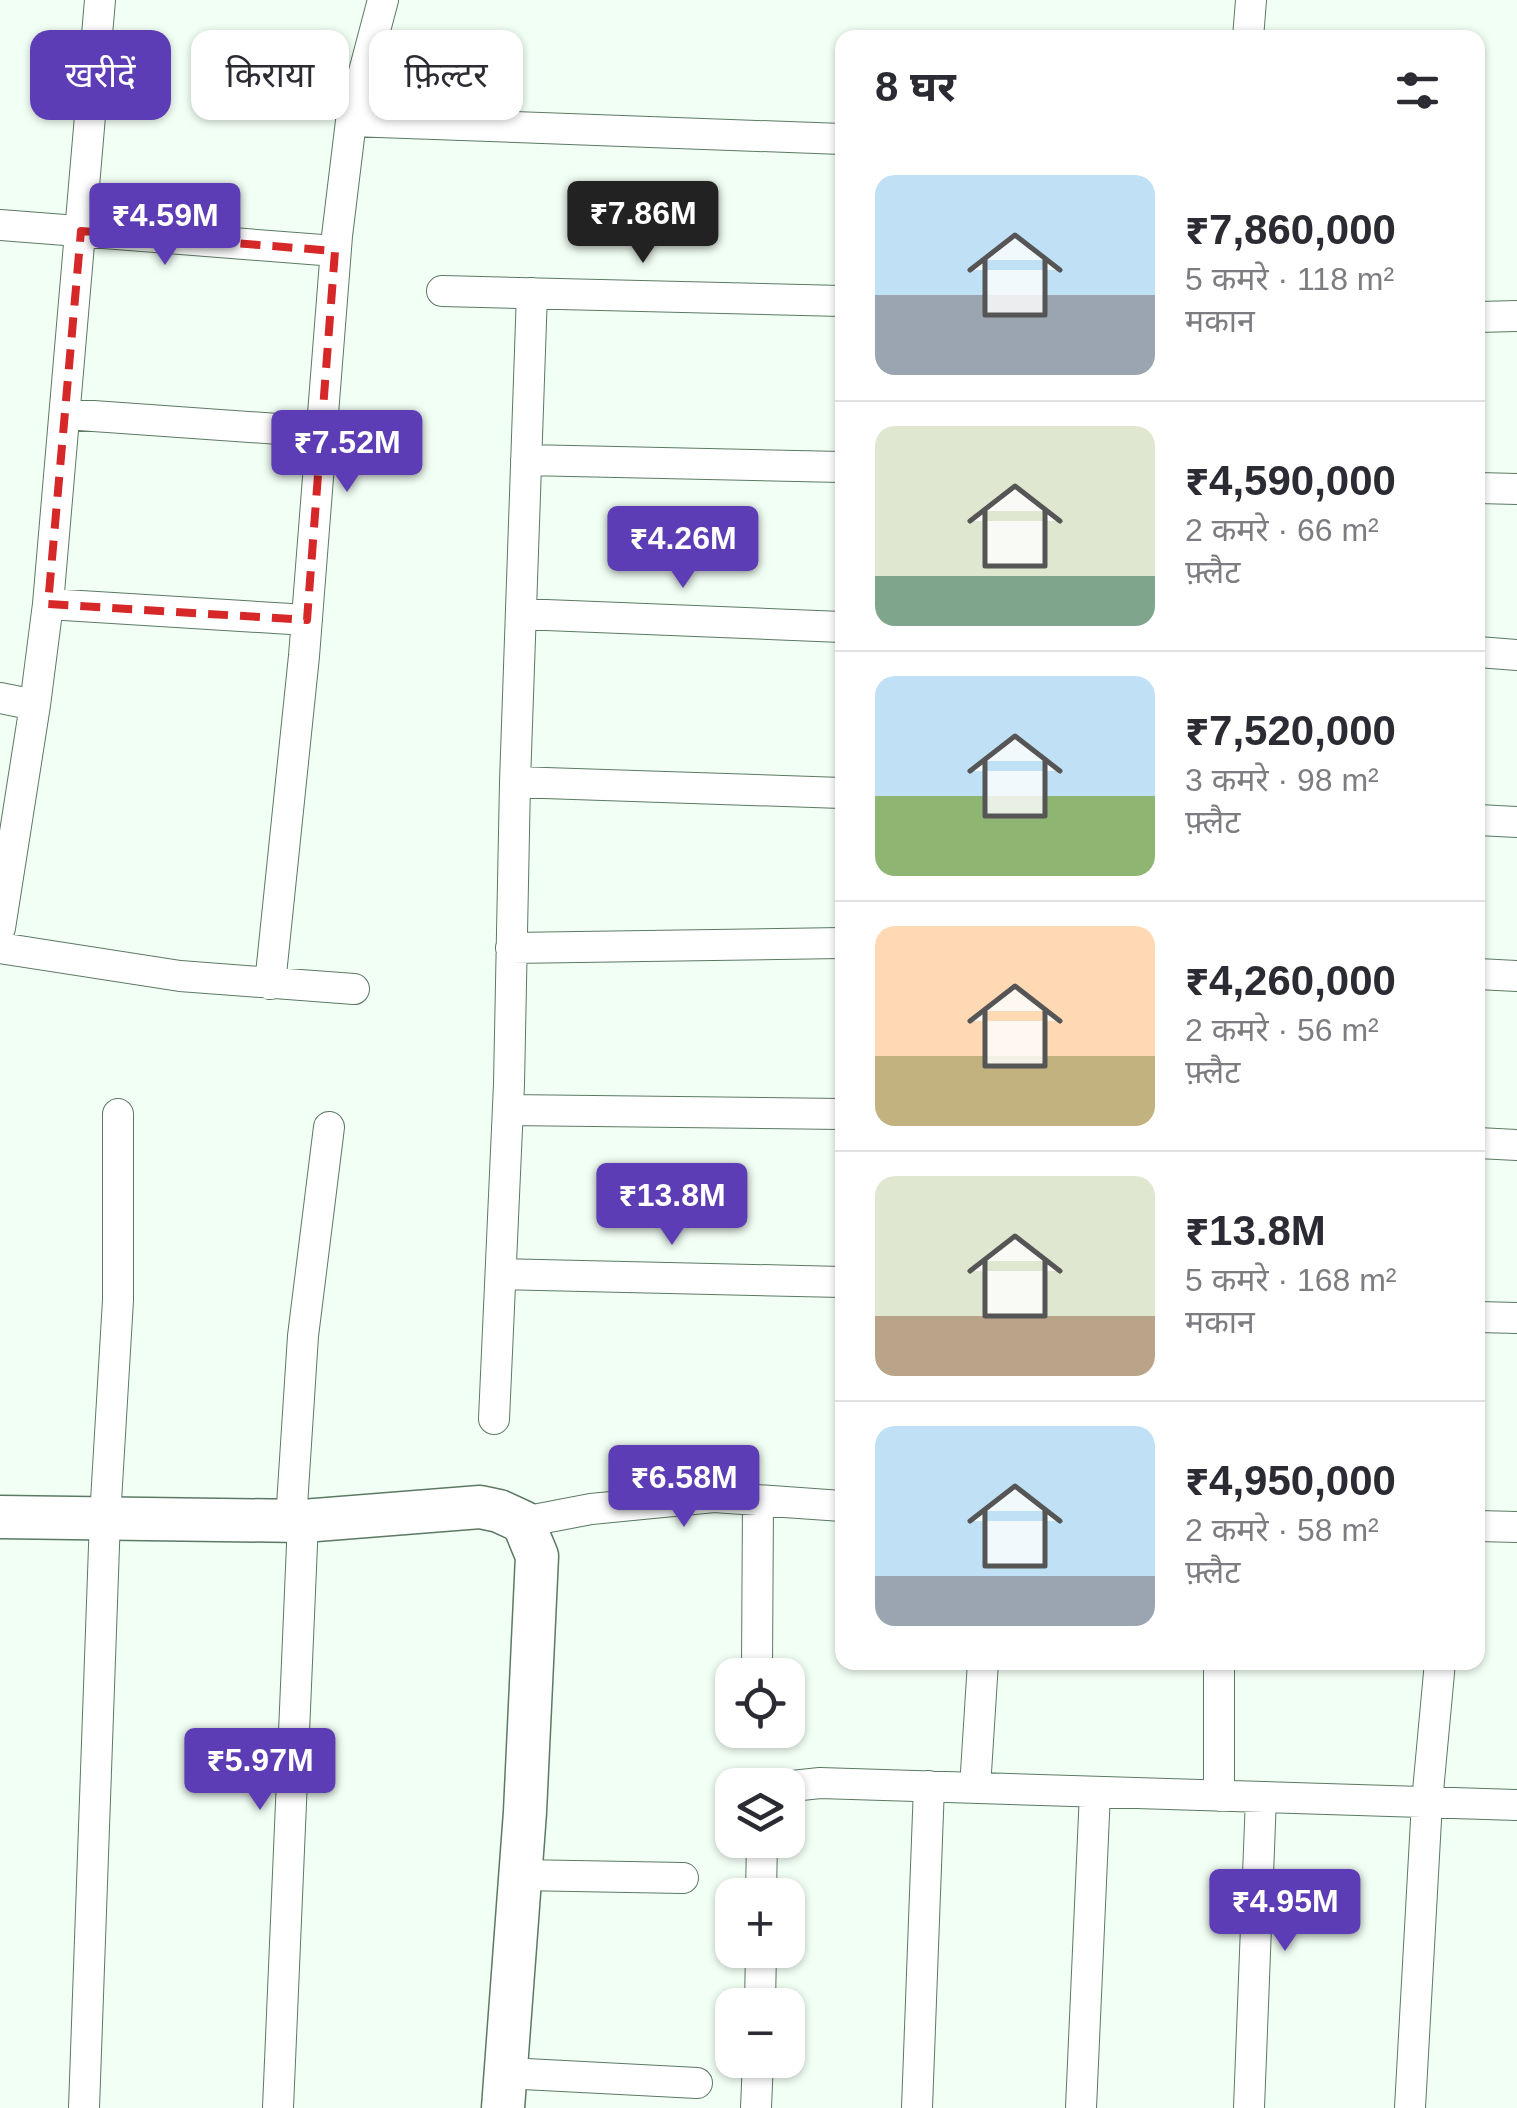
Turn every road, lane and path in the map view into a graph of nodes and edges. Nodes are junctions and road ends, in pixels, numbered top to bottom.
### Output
1 (100, 0) edge
2 (383, 0) edge
3 (1251, 0) edge
4 (1249, 30) edge
5 (352, 121) junction
6 (835, 139) edge
7 (0, 225) edge
8 (81, 231) junction
9 (335, 251) junction
10 (442, 290) dead end
11 (532, 294) junction
12 (835, 301) edge
13 (1517, 316) edge
14 (1485, 318) edge
15 (65, 414) junction
16 (322, 432) junction
17 (526, 460) junction
18 (835, 467) edge
19 (1485, 488) edge
20 (1517, 489) edge
21 (48, 604) junction
22 (521, 614) junction
23 (307, 620) junction
24 (835, 628) edge
25 (1485, 652) edge
26 (1517, 654) edge
27 (0, 698) edge
28 (35, 705) junction
29 (515, 782) junction
30 (835, 793) edge
31 (1485, 820) edge
32 (1517, 822) edge
33 (0, 928) edge
34 (835, 943) edge
35 (0, 948) edge
36 (512, 948) junction
37 (1485, 974) edge
38 (1517, 976) edge
39 (270, 984) junction
40 (354, 989) dead end
41 (508, 1110) junction
42 (118, 1114) dead end
43 (835, 1114) edge
44 (329, 1126) dead end
45 (1485, 1144) edge
46 (1517, 1146) edge
47 (501, 1274) junction
48 (835, 1282) edge
49 (1485, 1317) edge
50 (1517, 1318) edge
51 (494, 1419) dead end
52 (758, 1500) junction
53 (835, 1506) edge
54 (0, 1517) edge
55 (105, 1518) junction
56 (297, 1521) junction
57 (523, 1522) junction
58 (1485, 1526) edge
59 (1517, 1527) edge
60 (757, 1658) edge
61 (982, 1670) edge
62 (1220, 1670) edge
63 (1439, 1670) edge
64 (805, 1785) edge
65 (929, 1786) junction
66 (975, 1788) junction
67 (1095, 1792) junction
68 (1219, 1796) junction
69 (1261, 1796) junction
70 (1427, 1802) junction
71 (1517, 1804) edge
72 (520, 1875) junction
73 (683, 1878) dead end
74 (757, 2078) edge
75 (697, 2083) dead end
76 (504, 2090) edge
77 (84, 2108) edge
78 (278, 2108) edge
79 (756, 2108) edge
80 (917, 2108) edge
81 (1081, 2108) edge
82 (1248, 2108) edge
83 (1410, 2108) edge

1 - 8 street
2 - 5 street
3 - 4 street
5 - 6 street
5 - 9 street
7 - 8 street
8 - 9 street
8 - 15 street
9 - 16 street
10 - 11 street
11 - 12 street
11 - 17 street
13 - 14 street
15 - 16 street
15 - 21 street
16 - 23 street
17 - 18 street
17 - 22 street
19 - 20 street
21 - 23 street
21 - 28 street
22 - 24 street
22 - 29 street
23 - 39 street
25 - 26 street
27 - 28 street
28 - 33 street
29 - 30 street
29 - 36 street
31 - 32 street
34 - 36 street
35 - 39 street
36 - 41 street
37 - 38 street
39 - 40 street
41 - 43 street
41 - 47 street
42 - 55 street
44 - 56 street
45 - 46 street
47 - 48 street
47 - 51 street
49 - 50 street
52 - 53 street
52 - 57 street
52 - 60 street
54 - 55 street
55 - 56 street
55 - 77 street
56 - 57 street
56 - 78 street
57 - 72 street
58 - 59 street
61 - 66 street
62 - 68 street
63 - 70 street
64 - 65 street
65 - 66 street
65 - 80 street
66 - 67 street
67 - 68 street
67 - 81 street
68 - 69 street
69 - 70 street
69 - 82 street
70 - 71 street
70 - 83 street
72 - 73 street
72 - 76 street
74 - 79 street
75 - 76 street

